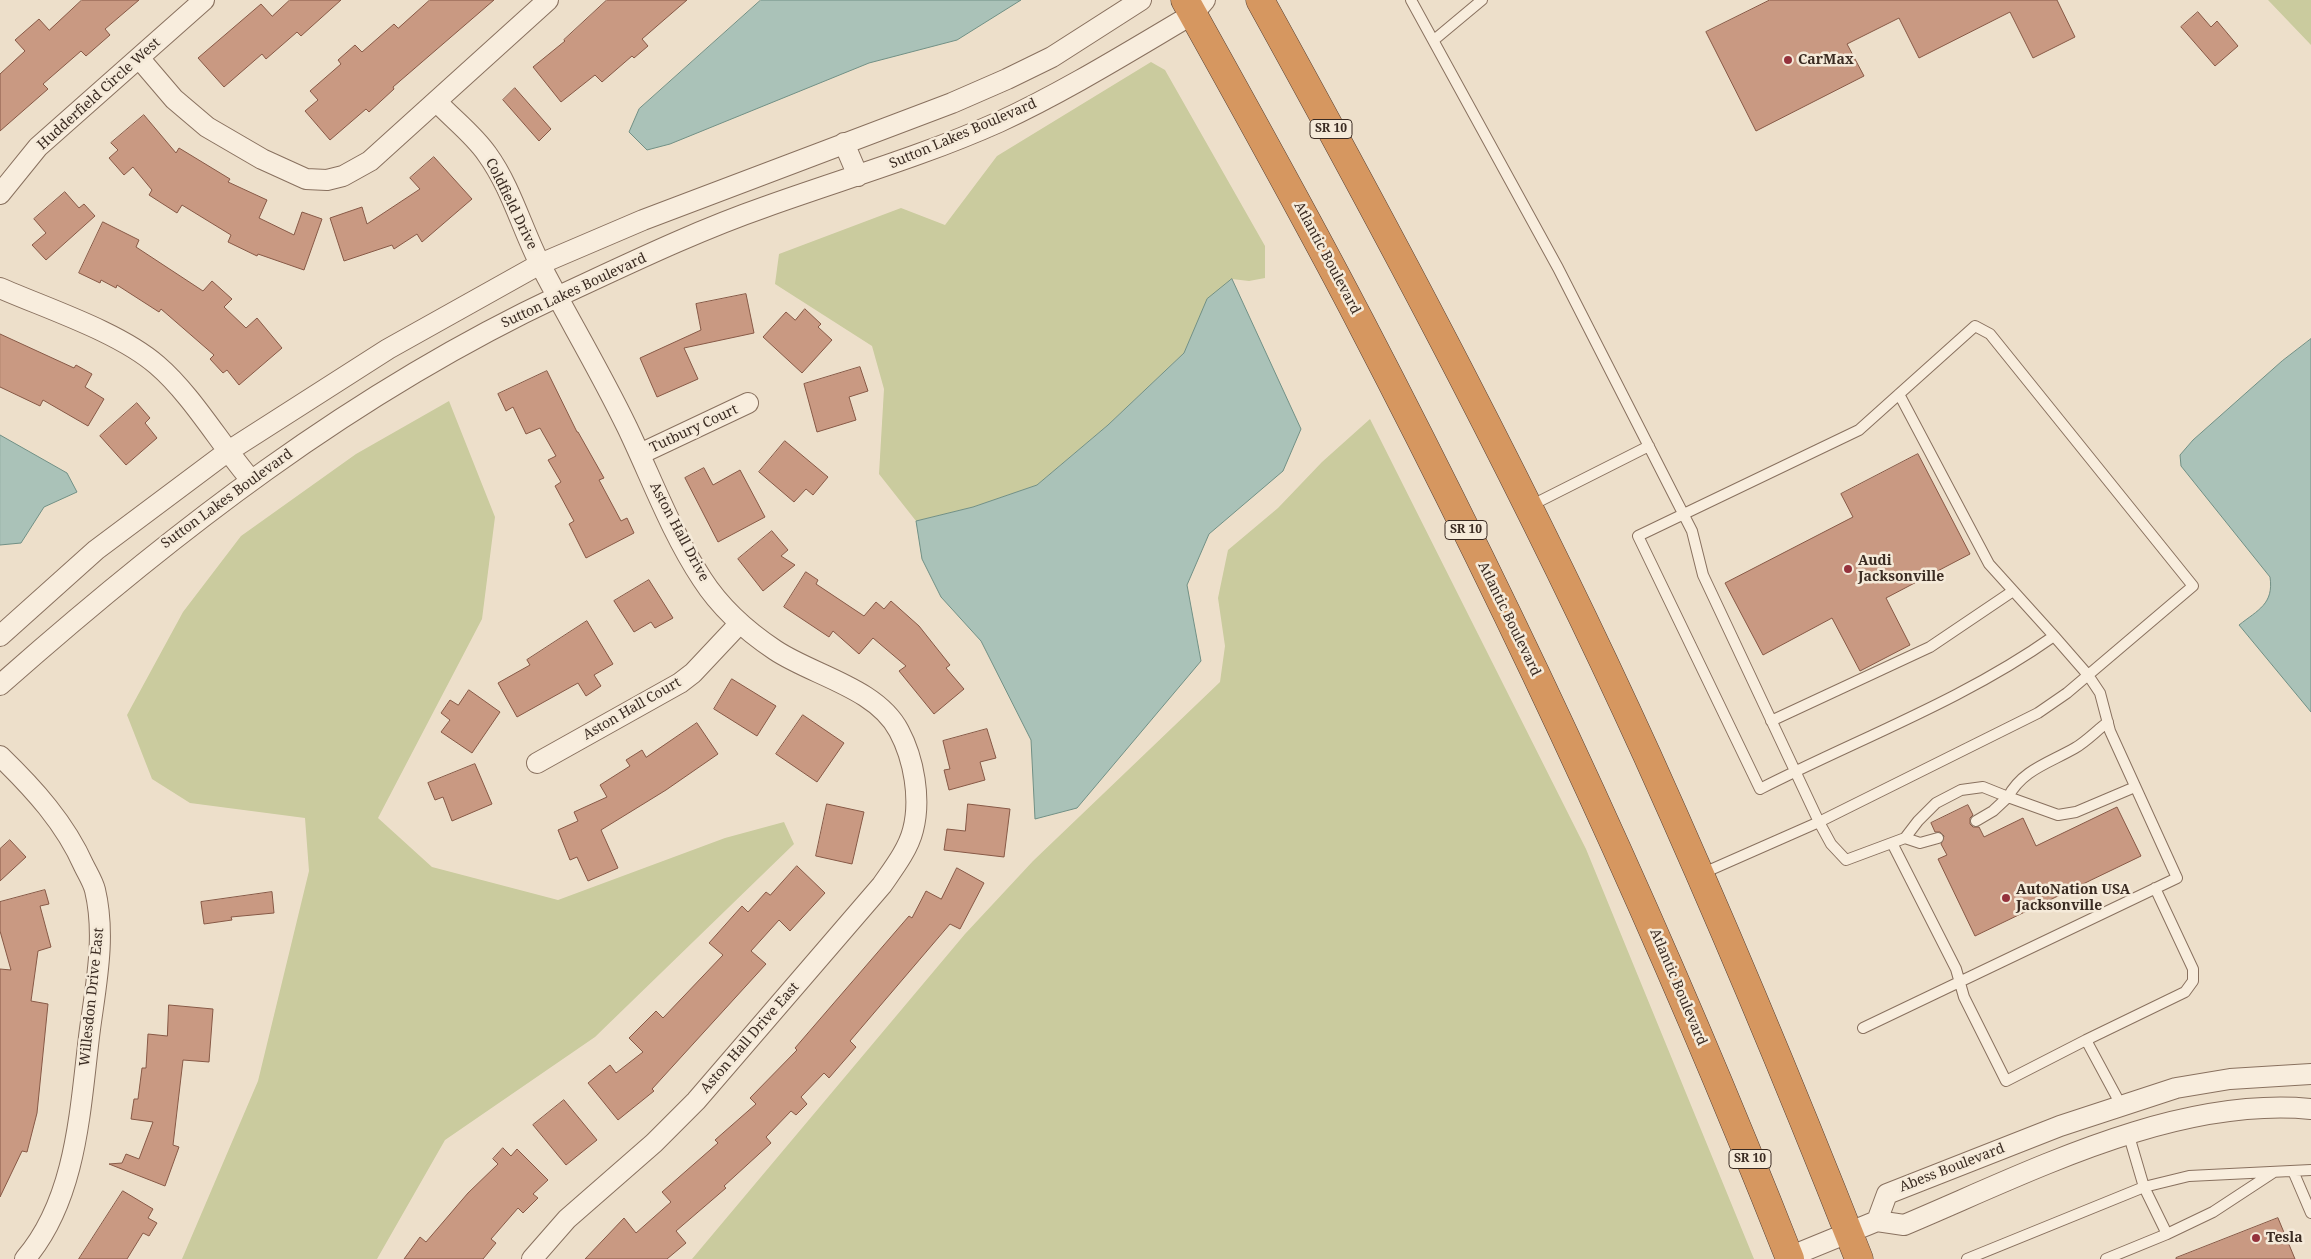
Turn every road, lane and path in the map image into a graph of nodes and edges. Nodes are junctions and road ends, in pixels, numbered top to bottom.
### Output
1 (204, 0) edge
2 (548, 0) edge
3 (1141, 0) edge
4 (1260, 0) edge
5 (1411, 0) edge
6 (1482, 0) edge
7 (1195, 5) edge
8 (1434, 40) junction
9 (139, 58) junction
10 (436, 102) junction
11 (844, 143) junction
12 (858, 176) junction
13 (0, 194) edge
14 (540, 264) junction
15 (0, 288) edge
16 (559, 296) junction
17 (1899, 394) junction
18 (748, 403) dead end
19 (1649, 446) junction
20 (227, 452) junction
21 (640, 454) junction
22 (251, 480) junction
23 (1528, 507) junction
24 (1683, 513) junction
25 (2014, 591) junction
26 (740, 623) junction
27 (0, 636) edge
28 (2054, 636) junction
29 (2088, 675) junction
30 (0, 686) edge
31 (1771, 721) junction
32 (2108, 722) junction
33 (0, 756) edge
34 (537, 763) dead end
35 (1795, 771) junction
36 (915, 785) joint
37 (2135, 786) junction
38 (2008, 797) junction
39 (1976, 821) dead end
40 (1819, 822) junction
41 (1905, 838) junction
42 (1938, 838) dead end
43 (1892, 843) junction
44 (1700, 874) junction
45 (2155, 888) junction
46 (1960, 982) junction
47 (1863, 1028) dead end
48 (2086, 1040) junction
49 (2311, 1074) edge
50 (2121, 1105) junction
51 (2311, 1109) edge
52 (2129, 1136) junction
53 (2311, 1170) edge
54 (2293, 1171) junction
55 (2275, 1172) junction
56 (2144, 1187) junction
57 (2311, 1213) edge
58 (1877, 1221) junction
59 (1848, 1233) junction
60 (2167, 1234) junction
61 (1790, 1258) edge
62 (25, 1259) edge
63 (532, 1259) edge
64 (1859, 1259) edge
65 (1967, 1259) edge
66 (2106, 1259) edge

1 - 9 street, Hudderfield Circle West
2 - 10 street
3 - 11 street
4 - 23 highway, SR 10
5 - 8 lane
6 - 8 lane
7 - 12 street, Sutton Lakes Boulevard
7 - 61 highway, Atlantic Boulevard / SR 10
8 - 19 lane
9 - 10 street
9 - 13 street, Hudderfield Circle West
10 - 14 street, Coldfield Drive
11 - 12 street
11 - 14 street
12 - 16 street, Sutton Lakes Boulevard
14 - 16 street, Aston Hall Drive
14 - 20 street
15 - 20 street
16 - 21 street, Aston Hall Drive
16 - 22 street, Sutton Lakes Boulevard
17 - 24 lane
17 - 25 lane
17 - 29 lane
18 - 21 street, Tutbury Court
19 - 23 lane
19 - 24 lane
20 - 22 street
20 - 27 street
21 - 26 street, Aston Hall Drive
22 - 30 street, Sutton Lakes Boulevard
23 - 44 highway, SR 10
24 - 31 lane
24 - 35 lane
25 - 28 lane
25 - 31 lane
26 - 34 street, Aston Hall Court
26 - 36 street, Aston Hall Drive
28 - 29 lane
28 - 35 lane
29 - 32 lane
29 - 40 lane
31 - 35 lane
32 - 37 lane
32 - 38 lane
33 - 62 street, Willesdon Drive East
35 - 40 lane
36 - 63 street, Aston Hall Drive East
37 - 38 lane
37 - 45 lane
38 - 39 lane
38 - 41 lane
40 - 43 lane
40 - 44 lane
41 - 42 lane
41 - 43 lane
43 - 46 lane
44 - 59 highway, SR 10
45 - 46 lane
45 - 48 lane
46 - 47 lane
46 - 48 lane
48 - 50 lane
49 - 50 street, Abess Boulevard
50 - 52 street
50 - 58 street, Abess Boulevard
51 - 52 street
52 - 56 lane
52 - 58 street
53 - 54 lane
54 - 55 lane
54 - 57 lane
55 - 56 lane
55 - 60 lane
56 - 60 lane
56 - 65 lane
58 - 59 street
59 - 61 street
59 - 64 highway, SR 10
60 - 66 lane

